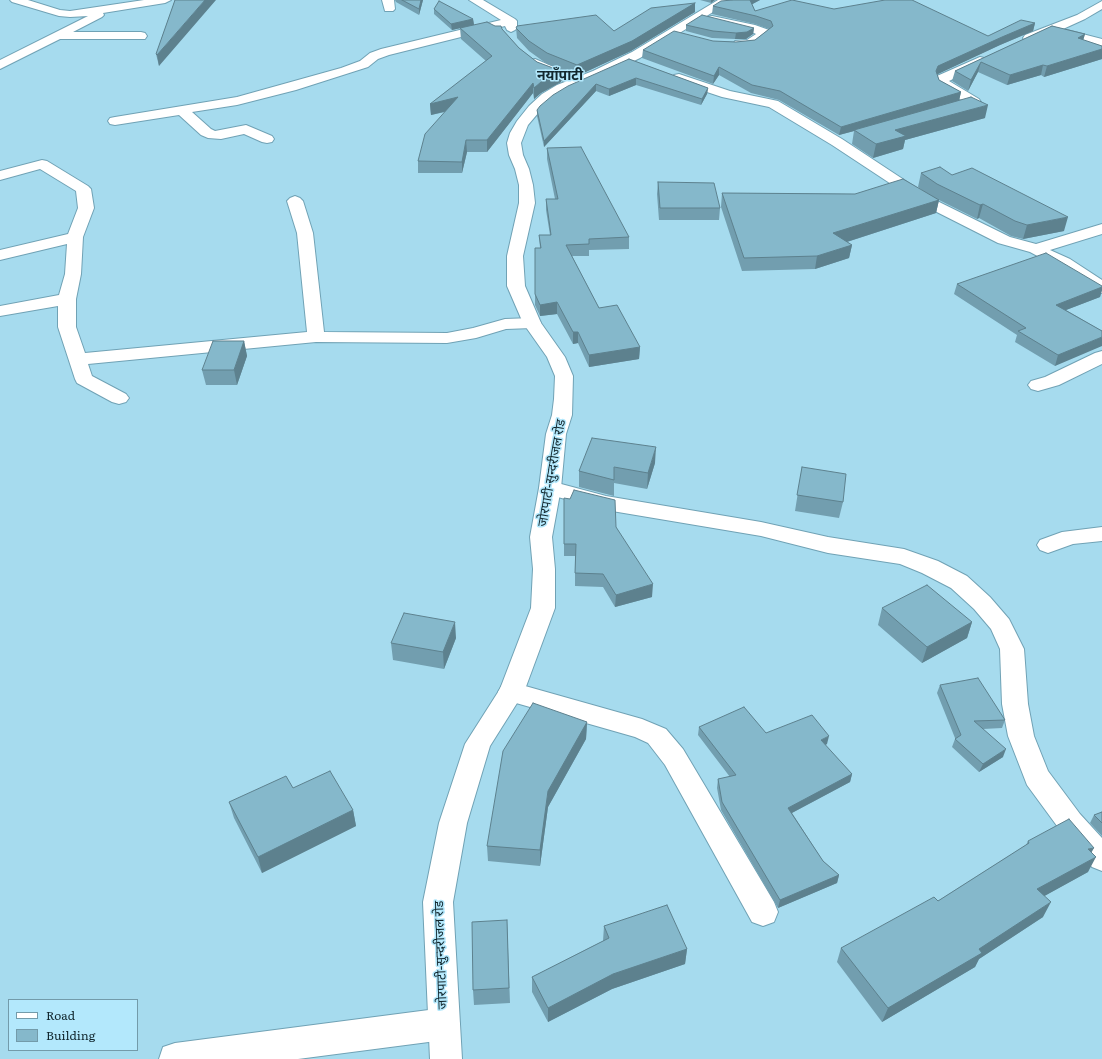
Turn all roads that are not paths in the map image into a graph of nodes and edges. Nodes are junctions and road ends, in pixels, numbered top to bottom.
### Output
1 (22, 0) edge
2 (123, 0) edge
3 (165, 0) edge
4 (475, 0) edge
5 (726, 0) edge
6 (1102, 4) edge
7 (113, 7) junction
8 (700, 16) junction
9 (511, 21) junction
10 (1050, 29) junction
11 (57, 36) junction
12 (141, 36) dead end
13 (509, 38) edge
14 (1102, 42) edge
15 (1018, 43) edge
16 (727, 44) edge
17 (524, 55) edge
18 (992, 56) edge
19 (628, 59) junction
20 (0, 65) edge
21 (648, 66) edge
22 (668, 74) edge
23 (577, 82) junction
24 (182, 110) junction
25 (941, 112) edge
26 (115, 121) dead end
27 (852, 138) dead end
28 (267, 139) dead end
29 (837, 142) junction
30 (0, 176) edge
31 (295, 201) dead end
32 (1102, 229) edge
33 (75, 237) junction
34 (1036, 249) junction
35 (0, 255) edge
36 (1102, 288) edge
37 (67, 299) junction
38 (0, 311) edge
39 (532, 324) junction
40 (316, 337) junction
41 (1102, 357) edge
42 (77, 359) junction
43 (1038, 385) dead end
44 (118, 398) dead end
45 (550, 488) junction
46 (1102, 534) edge
47 (1048, 545) dead end
48 (511, 692) junction
49 (1102, 858) edge
50 (763, 912) dead end
51 (444, 1024) junction
52 (175, 1059) edge
53 (446, 1059) edge

1 - 7 street
2 - 7 street
3 - 7 street
4 - 9 street
5 - 8 street, जोरपाटी-सुन्दरीजल रोड
6 - 10 street
7 - 11 street
8 - 16 street
8 - 19 street, जोरपाटी-सुन्दरीजल रोड
9 - 13 street
9 - 24 street
10 - 14 street
10 - 15 street
11 - 12 street
11 - 20 street
17 - 23 street
18 - 25 street
19 - 21 street
19 - 23 street, जोरपाटी-सुन्दरीजल रोड
22 - 29 street
23 - 39 street, जोरपाटी-सुन्दरीजल रोड
24 - 26 street
24 - 28 street
27 - 29 street
29 - 34 street
30 - 33 street
31 - 40 street
32 - 34 street
33 - 35 street
33 - 37 street
34 - 36 street
37 - 38 street
37 - 42 street
39 - 40 street
39 - 45 street, जोरपाटी-सुन्दरीजल रोड
40 - 42 street
41 - 43 street
42 - 44 street
45 - 48 street, जोरपाटी-सुन्दरीजल रोड
45 - 49 street
46 - 47 street
48 - 50 street
48 - 51 street, जोरपाटी-सुन्दरीजल रोड
51 - 52 street
51 - 53 street, जोरपाटी-सुन्दरीजल रोड

